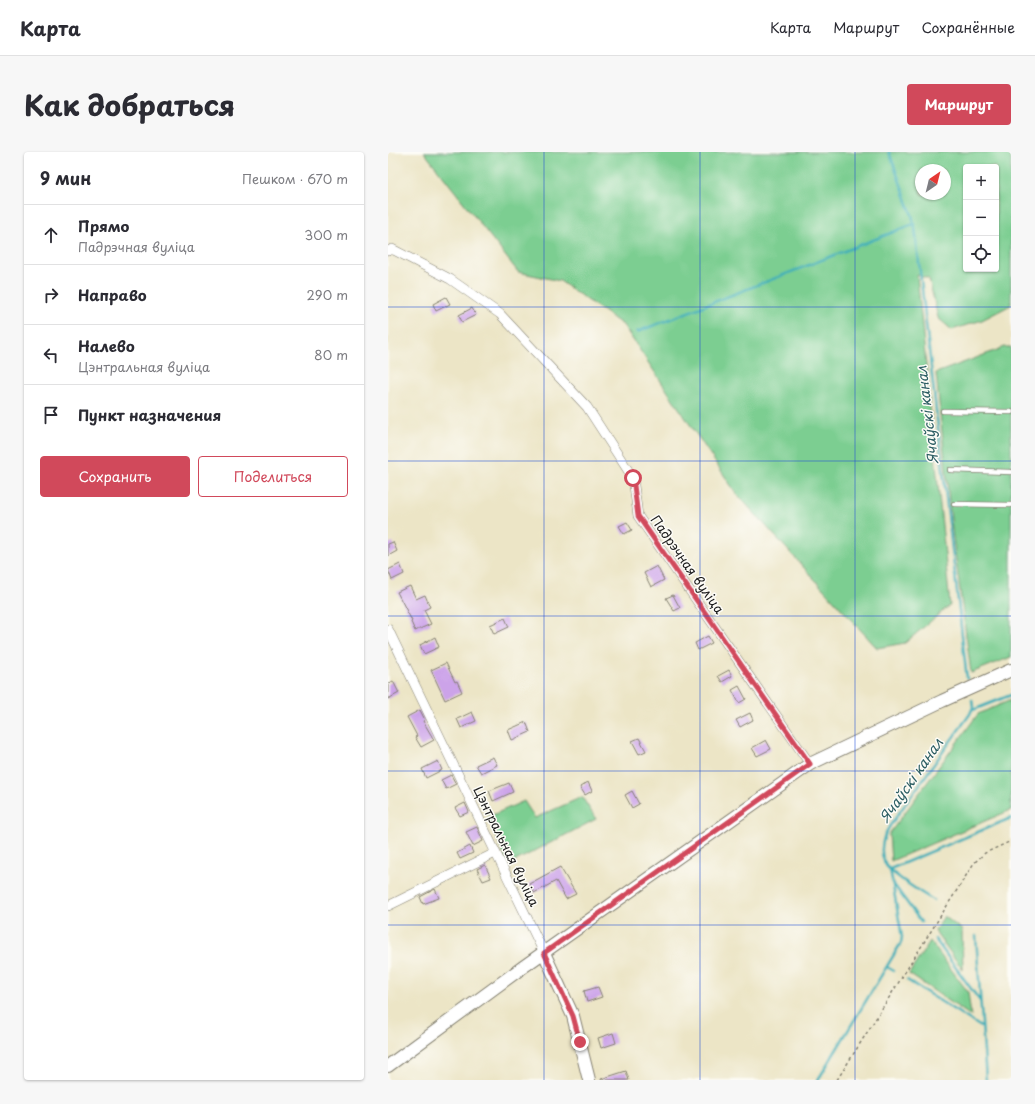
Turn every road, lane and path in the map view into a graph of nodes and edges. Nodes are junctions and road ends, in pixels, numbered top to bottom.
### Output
1 (388, 251) edge
2 (943, 411) dead end
3 (1011, 412) edge
4 (950, 470) dead end
5 (1011, 472) edge
6 (954, 504) dead end
7 (1011, 505) edge
8 (388, 629) edge
9 (1011, 670) edge
10 (810, 764) junction
11 (1011, 841) edge
12 (495, 853) junction
13 (388, 906) edge
14 (544, 953) junction
15 (388, 1066) edge
16 (589, 1080) edge
17 (837, 1080) edge

1 - 10 street, Падрэчная вуліца
2 - 3 lane
4 - 5 lane
6 - 7 lane
8 - 12 street, Цэнтральная вуліца
9 - 10 main road
10 - 14 main road
11 - 17 path
12 - 13 street
12 - 14 street, Цэнтральная вуліца
14 - 15 main road
14 - 16 main road, Цэнтральная вуліца

